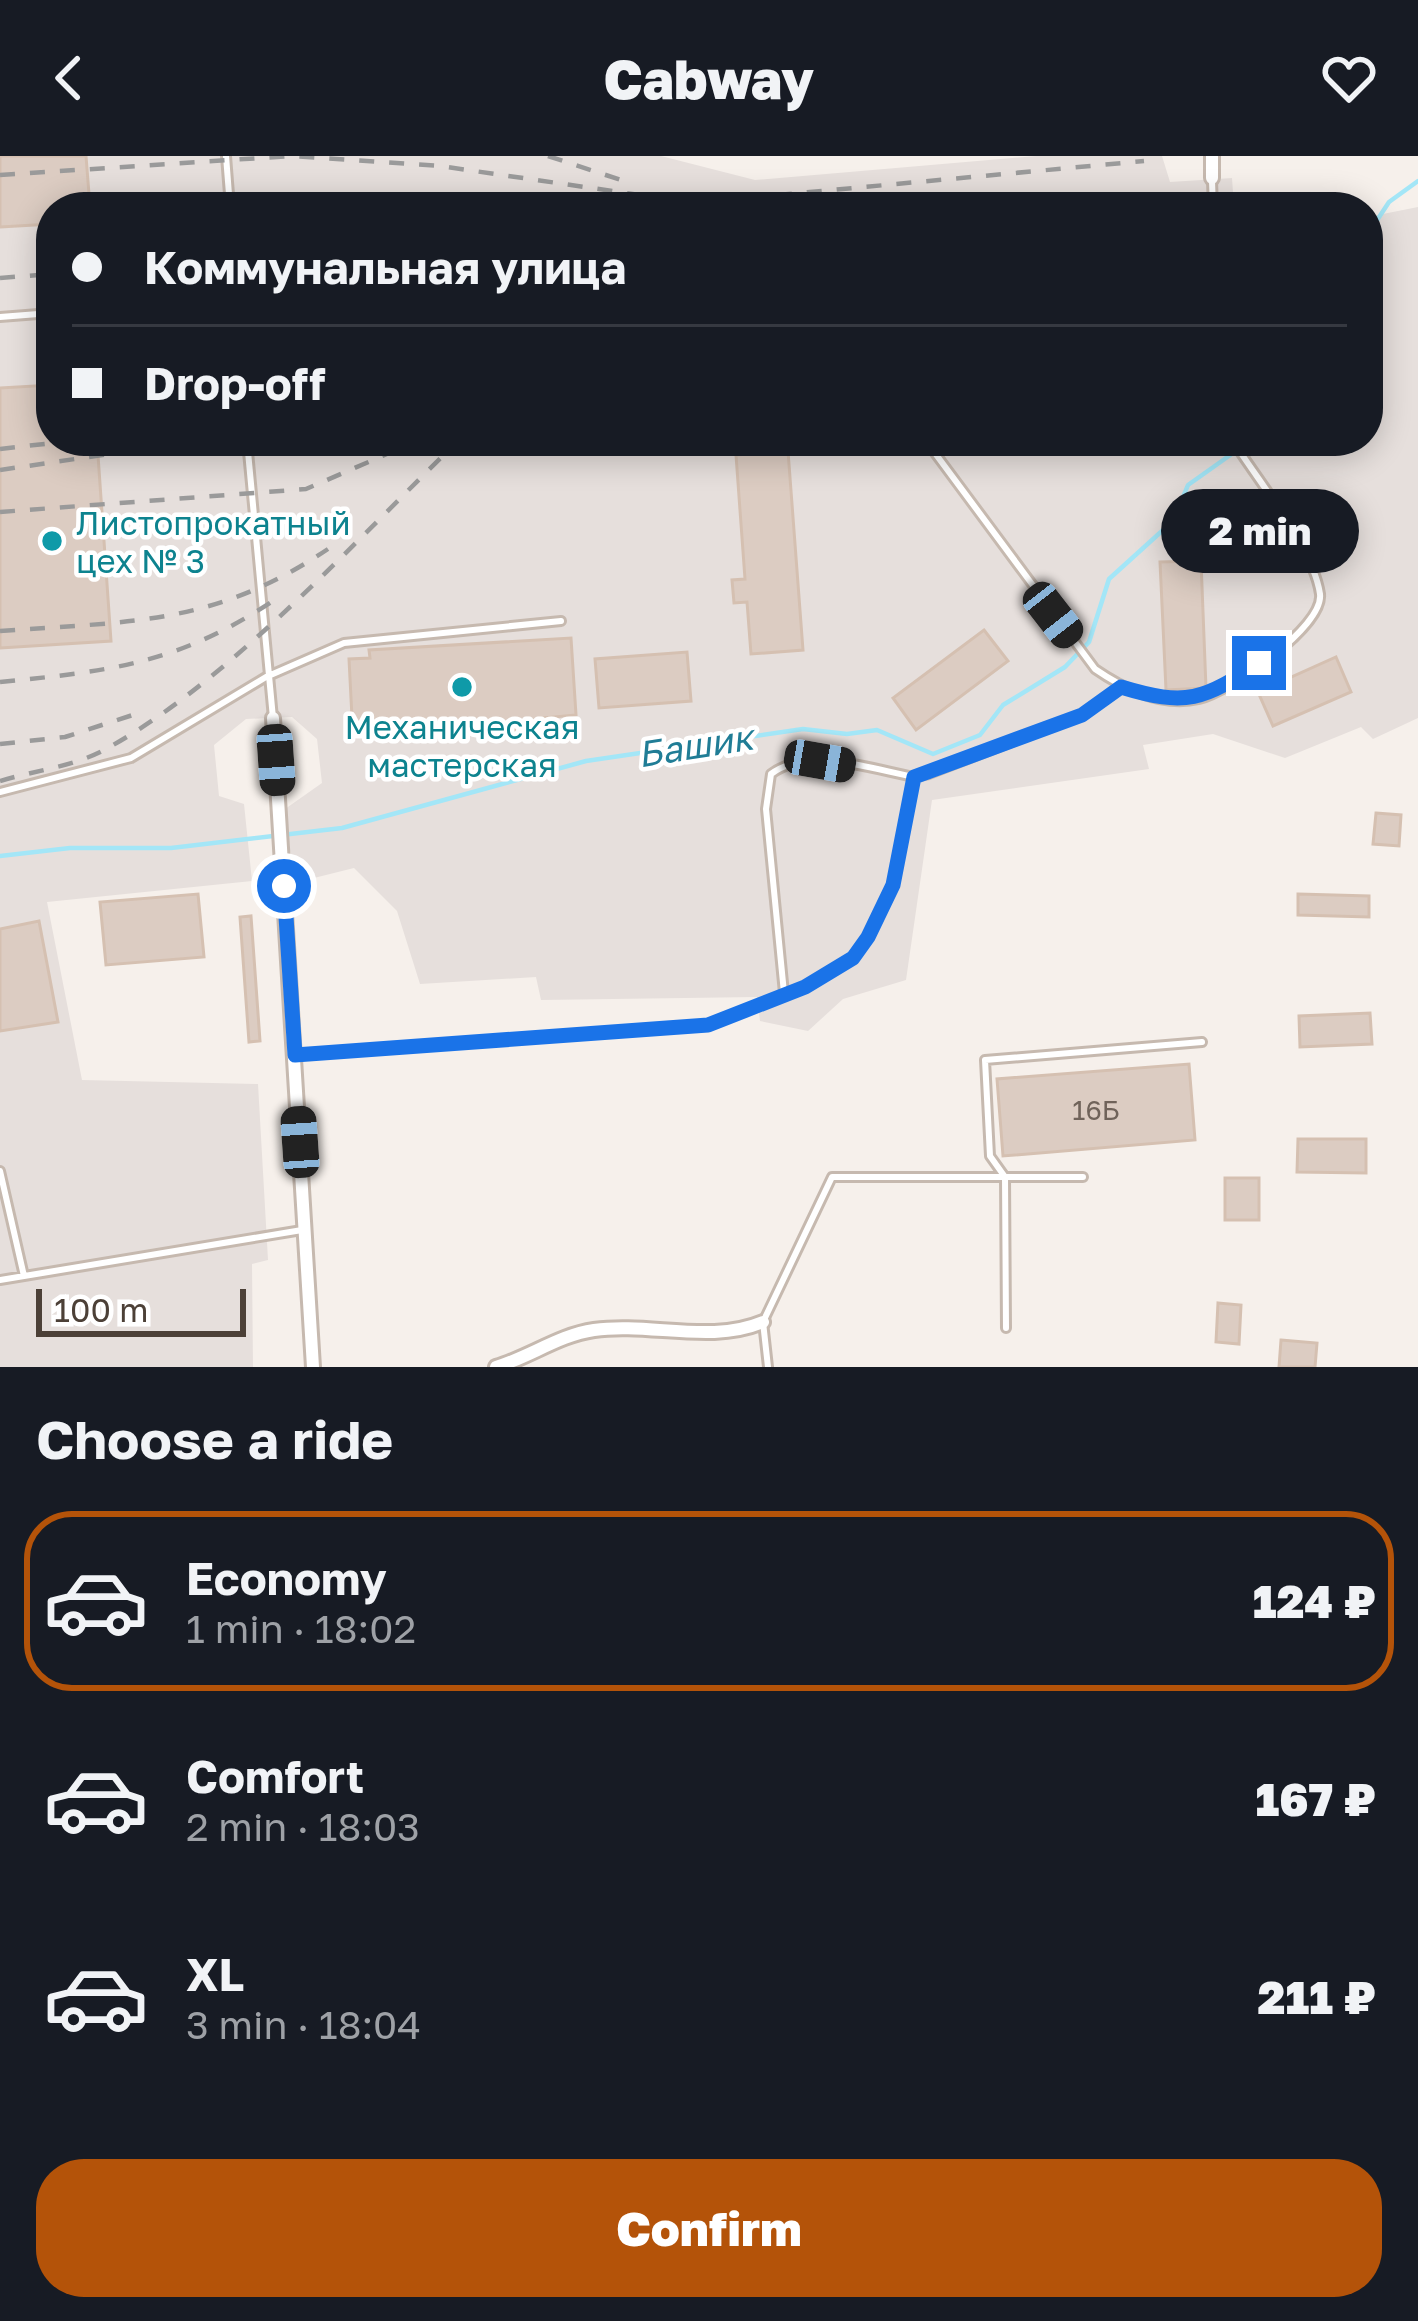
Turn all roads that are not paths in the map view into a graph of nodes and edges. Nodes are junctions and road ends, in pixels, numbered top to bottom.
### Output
1 (226, 156) edge
2 (1212, 156) edge
3 (1212, 178) joint
4 (229, 192) edge
5 (1212, 192) edge
6 (36, 314) edge
7 (0, 317) edge
8 (248, 456) edge
9 (937, 456) edge
10 (1242, 456) edge
11 (561, 621) dead end
12 (266, 677) junction
13 (1121, 687) junction
14 (273, 718) joint
15 (914, 777) junction
16 (0, 792) edge
17 (784, 994) junction
18 (1202, 1042) dead end
19 (295, 1055) junction
20 (0, 1171) edge
21 (1006, 1177) junction
22 (1083, 1177) dead end
23 (306, 1229) junction
24 (24, 1276) junction
25 (0, 1280) edge
26 (764, 1322) junction
27 (1006, 1328) dead end
28 (313, 1367) edge
29 (496, 1367) edge
30 (768, 1367) edge

1 - 4 lane
2 - 3 street
3 - 5 lane
6 - 7 lane
8 - 12 lane
9 - 13 lane
10 - 13 lane
11 - 12 lane
12 - 14 lane
12 - 16 lane
13 - 15 lane
14 - 19 street
15 - 17 lane
15 - 17 lane
17 - 19 lane
18 - 21 lane
19 - 23 street
20 - 24 lane
21 - 22 lane
21 - 26 lane
21 - 27 lane
23 - 24 lane
23 - 28 street
24 - 25 lane
26 - 29 street
26 - 30 lane

